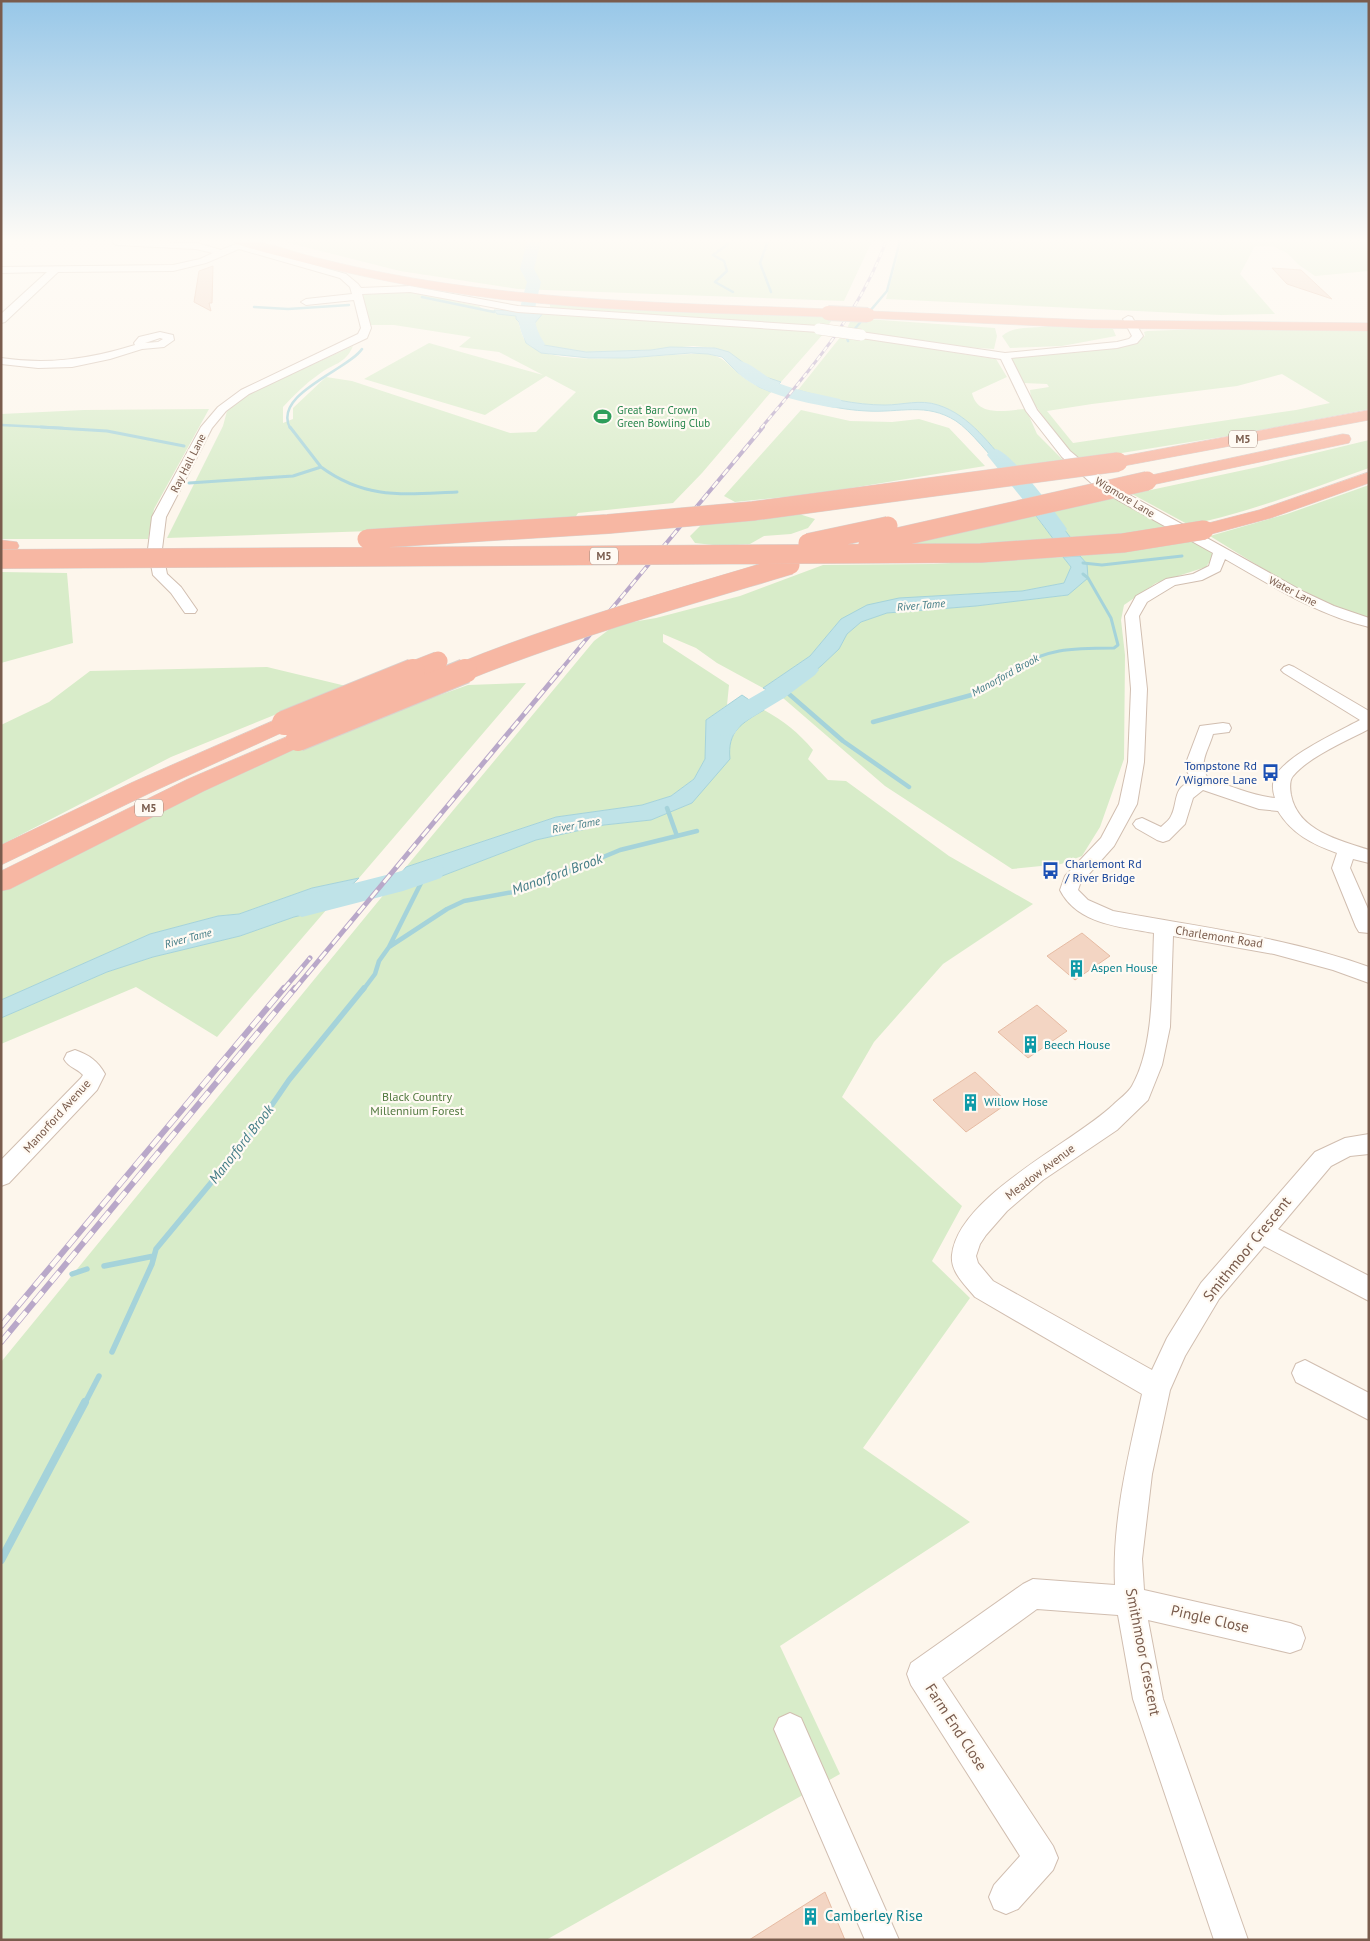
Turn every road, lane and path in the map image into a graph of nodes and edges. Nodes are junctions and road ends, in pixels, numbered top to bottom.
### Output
1 (365, 332) edge
2 (841, 332) edge
3 (1135, 332) edge
4 (141, 346) dead end
5 (1005, 356) junction
6 (1, 361) edge
7 (1369, 415) edge
8 (1364, 428) edge
9 (1132, 471) junction
10 (1369, 477) edge
11 (4, 552) edge
12 (1220, 552) junction
13 (1209, 572) junction
14 (1259, 573) junction
15 (615, 598) dead end
16 (596, 604) dead end
17 (190, 610) dead end
18 (1369, 622) edge
19 (494, 640) dead end
20 (458, 653) dead end
21 (1289, 670) dead end
22 (1324, 673) dead end
23 (1309, 681) junction
24 (1369, 718) edge
25 (1192, 720) dead end
26 (1369, 722) edge
27 (1223, 728) dead end
28 (1206, 730) junction
29 (291, 731) junction
30 (1203, 784) junction
31 (1284, 804) junction
32 (1142, 824) dead end
33 (1347, 850) junction
34 (1, 856) edge
35 (1369, 857) edge
36 (1, 882) edge
37 (1366, 927) dead end
38 (1164, 928) junction
39 (1369, 974) edge
40 (74, 1059) dead end
41 (1369, 1144) edge
42 (1, 1176) edge
43 (1261, 1232) junction
44 (1369, 1289) edge
45 (1305, 1373) dead end
46 (1157, 1388) junction
47 (1369, 1407) edge
48 (1130, 1601) junction
49 (1290, 1638) dead end
50 (790, 1729) dead end
51 (1006, 1896) dead end
52 (882, 1940) edge
53 (1231, 1940) edge

1 - 17 street, Ray Hall Lane
2 - 5 street, bridge
3 - 5 street
4 - 6 street
5 - 12 street, Wigmore Lane
7 - 9 highway, M5
8 - 9 highway, M5
9 - 11 highway, M5, bridge
9 - 15 highway, M5, bridge
9 - 29 highway, M5, bridge
10 - 11 highway, M5, bridge
12 - 13 street
12 - 14 street, Water Lane
13 - 14 street
13 - 38 street, Charlemont Road
14 - 18 street, Water Lane
16 - 19 highway
20 - 29 highway, M5, bridge
21 - 23 street
22 - 23 street
23 - 24 street
25 - 28 street
26 - 31 street
27 - 28 street
28 - 30 street
29 - 34 highway, M5
29 - 36 highway, M5
30 - 31 street
30 - 32 street
31 - 33 street
33 - 35 street
33 - 37 street
38 - 39 street, Charlemont Road
38 - 46 street, Meadow Avenue
40 - 42 street, Manorford Avenue
41 - 43 street, Smithmoor Crescent
43 - 44 street
43 - 46 street, Smithmoor Crescent
45 - 47 street
46 - 48 street, Smithmoor Crescent
48 - 49 street, Pingle Close
48 - 51 street, Farm End Close
48 - 53 street, Smithmoor Crescent
50 - 52 street

